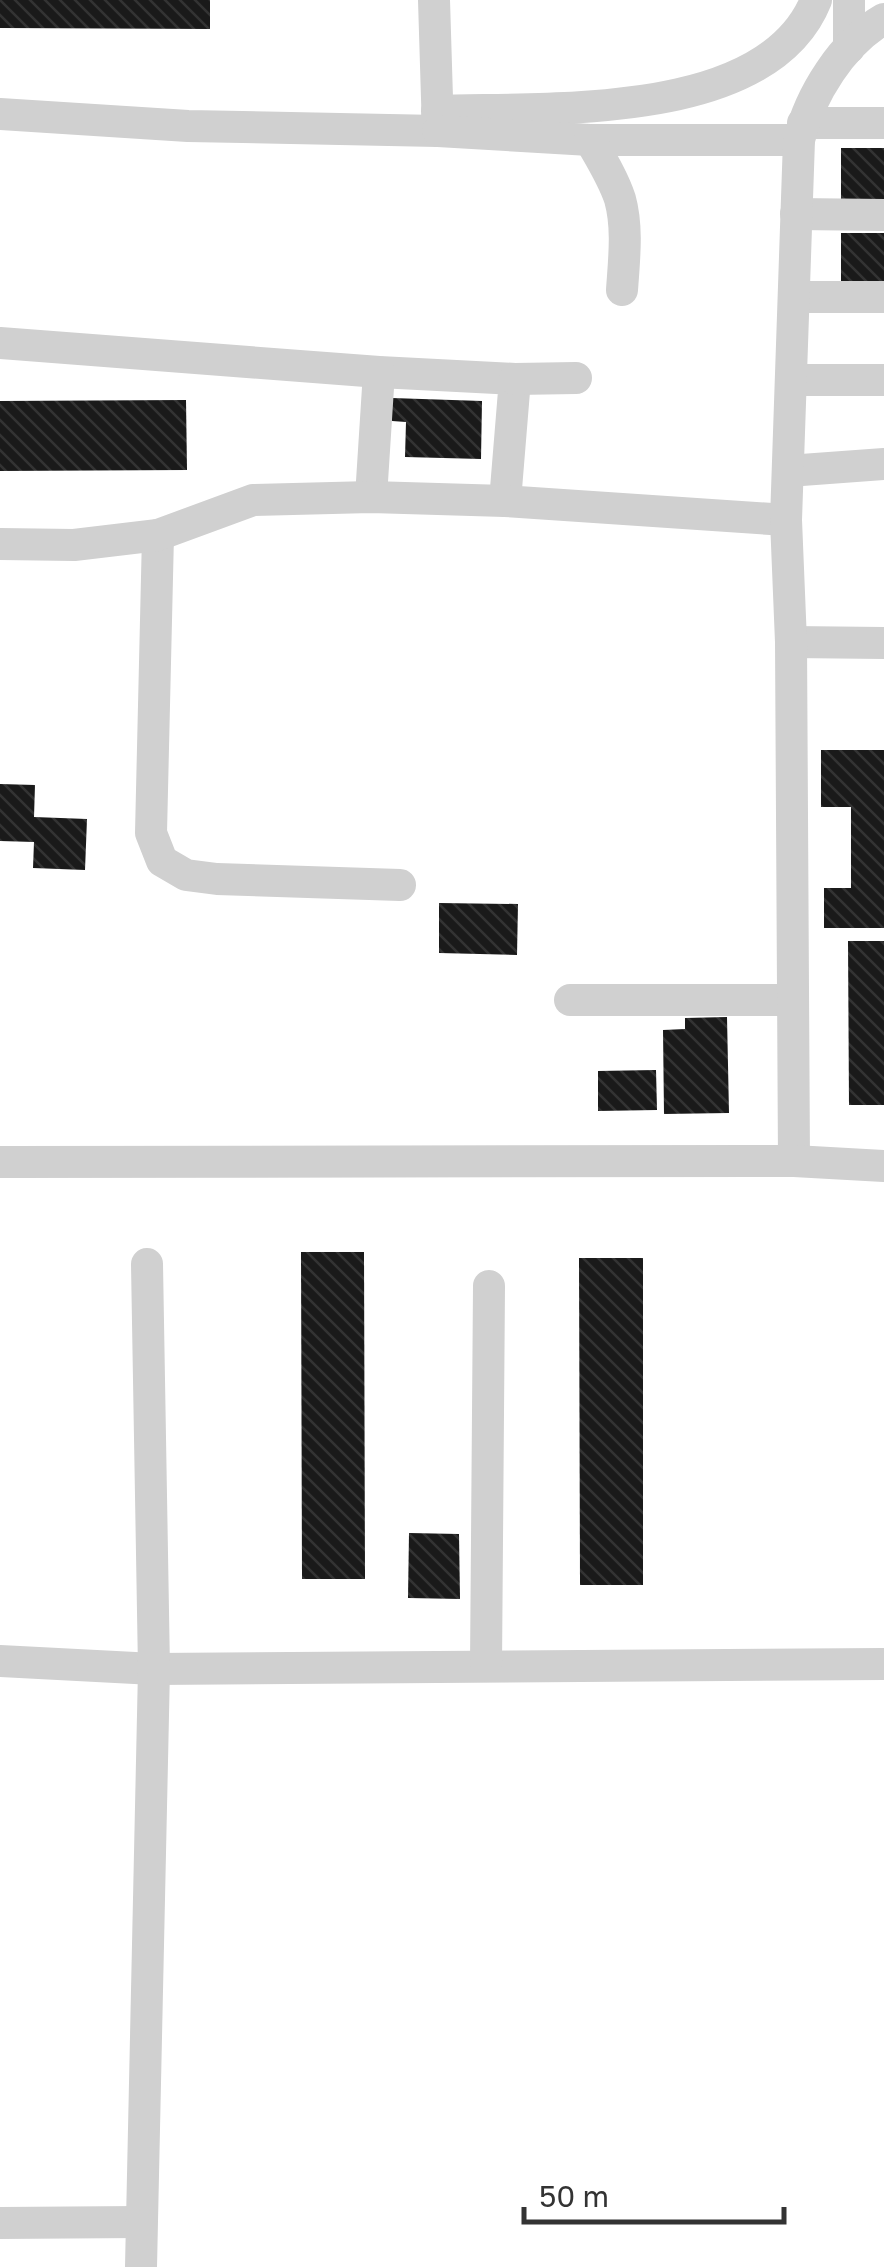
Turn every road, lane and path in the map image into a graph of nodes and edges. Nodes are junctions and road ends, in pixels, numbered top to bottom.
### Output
1 (434, 0) edge
2 (816, 0) edge
3 (849, 0) edge
4 (884, 20) edge
5 (849, 48) junction
6 (0, 114) edge
7 (438, 121) junction
8 (884, 123) edge
9 (801, 132) junction
10 (590, 140) junction
11 (796, 214) junction
12 (884, 215) edge
13 (622, 290) dead end
14 (794, 297) junction
15 (884, 297) edge
16 (0, 342) edge
17 (379, 372) junction
18 (576, 378) dead end
19 (515, 379) junction
20 (790, 380) junction
21 (884, 380) edge
22 (884, 464) edge
23 (788, 472) junction
24 (370, 497) junction
25 (505, 501) junction
26 (786, 520) junction
27 (158, 535) junction
28 (0, 544) edge
29 (792, 642) junction
30 (884, 642) edge
31 (400, 886) dead end
32 (570, 1000) dead end
33 (792, 1000) junction
34 (794, 1161) junction
35 (0, 1162) edge
36 (884, 1166) edge
37 (147, 1264) dead end
38 (489, 1286) dead end
39 (0, 1661) edge
40 (884, 1664) edge
41 (486, 1666) junction
42 (154, 1669) junction
43 (0, 2222) edge
44 (140, 2222) junction
45 (140, 2267) edge

1 - 7 lane
2 - 7 lane
3 - 5 lane
4 - 5 lane
5 - 9 lane
6 - 7 lane
7 - 10 lane
8 - 9 lane
9 - 10 lane
9 - 11 lane
10 - 13 lane
11 - 12 lane
11 - 14 lane
14 - 15 lane
14 - 20 lane
16 - 17 lane
17 - 19 lane
17 - 24 lane
18 - 19 lane
19 - 25 lane
20 - 21 lane
20 - 23 lane
22 - 23 lane
23 - 26 lane
24 - 25 lane
24 - 27 lane
25 - 26 lane
26 - 29 lane
27 - 28 lane
27 - 31 lane
29 - 30 lane
29 - 33 lane
32 - 33 lane
33 - 34 lane
34 - 35 lane
34 - 36 lane
37 - 42 lane
38 - 41 lane
39 - 42 lane
40 - 41 lane
41 - 42 lane
42 - 44 lane
43 - 44 lane
44 - 45 lane

